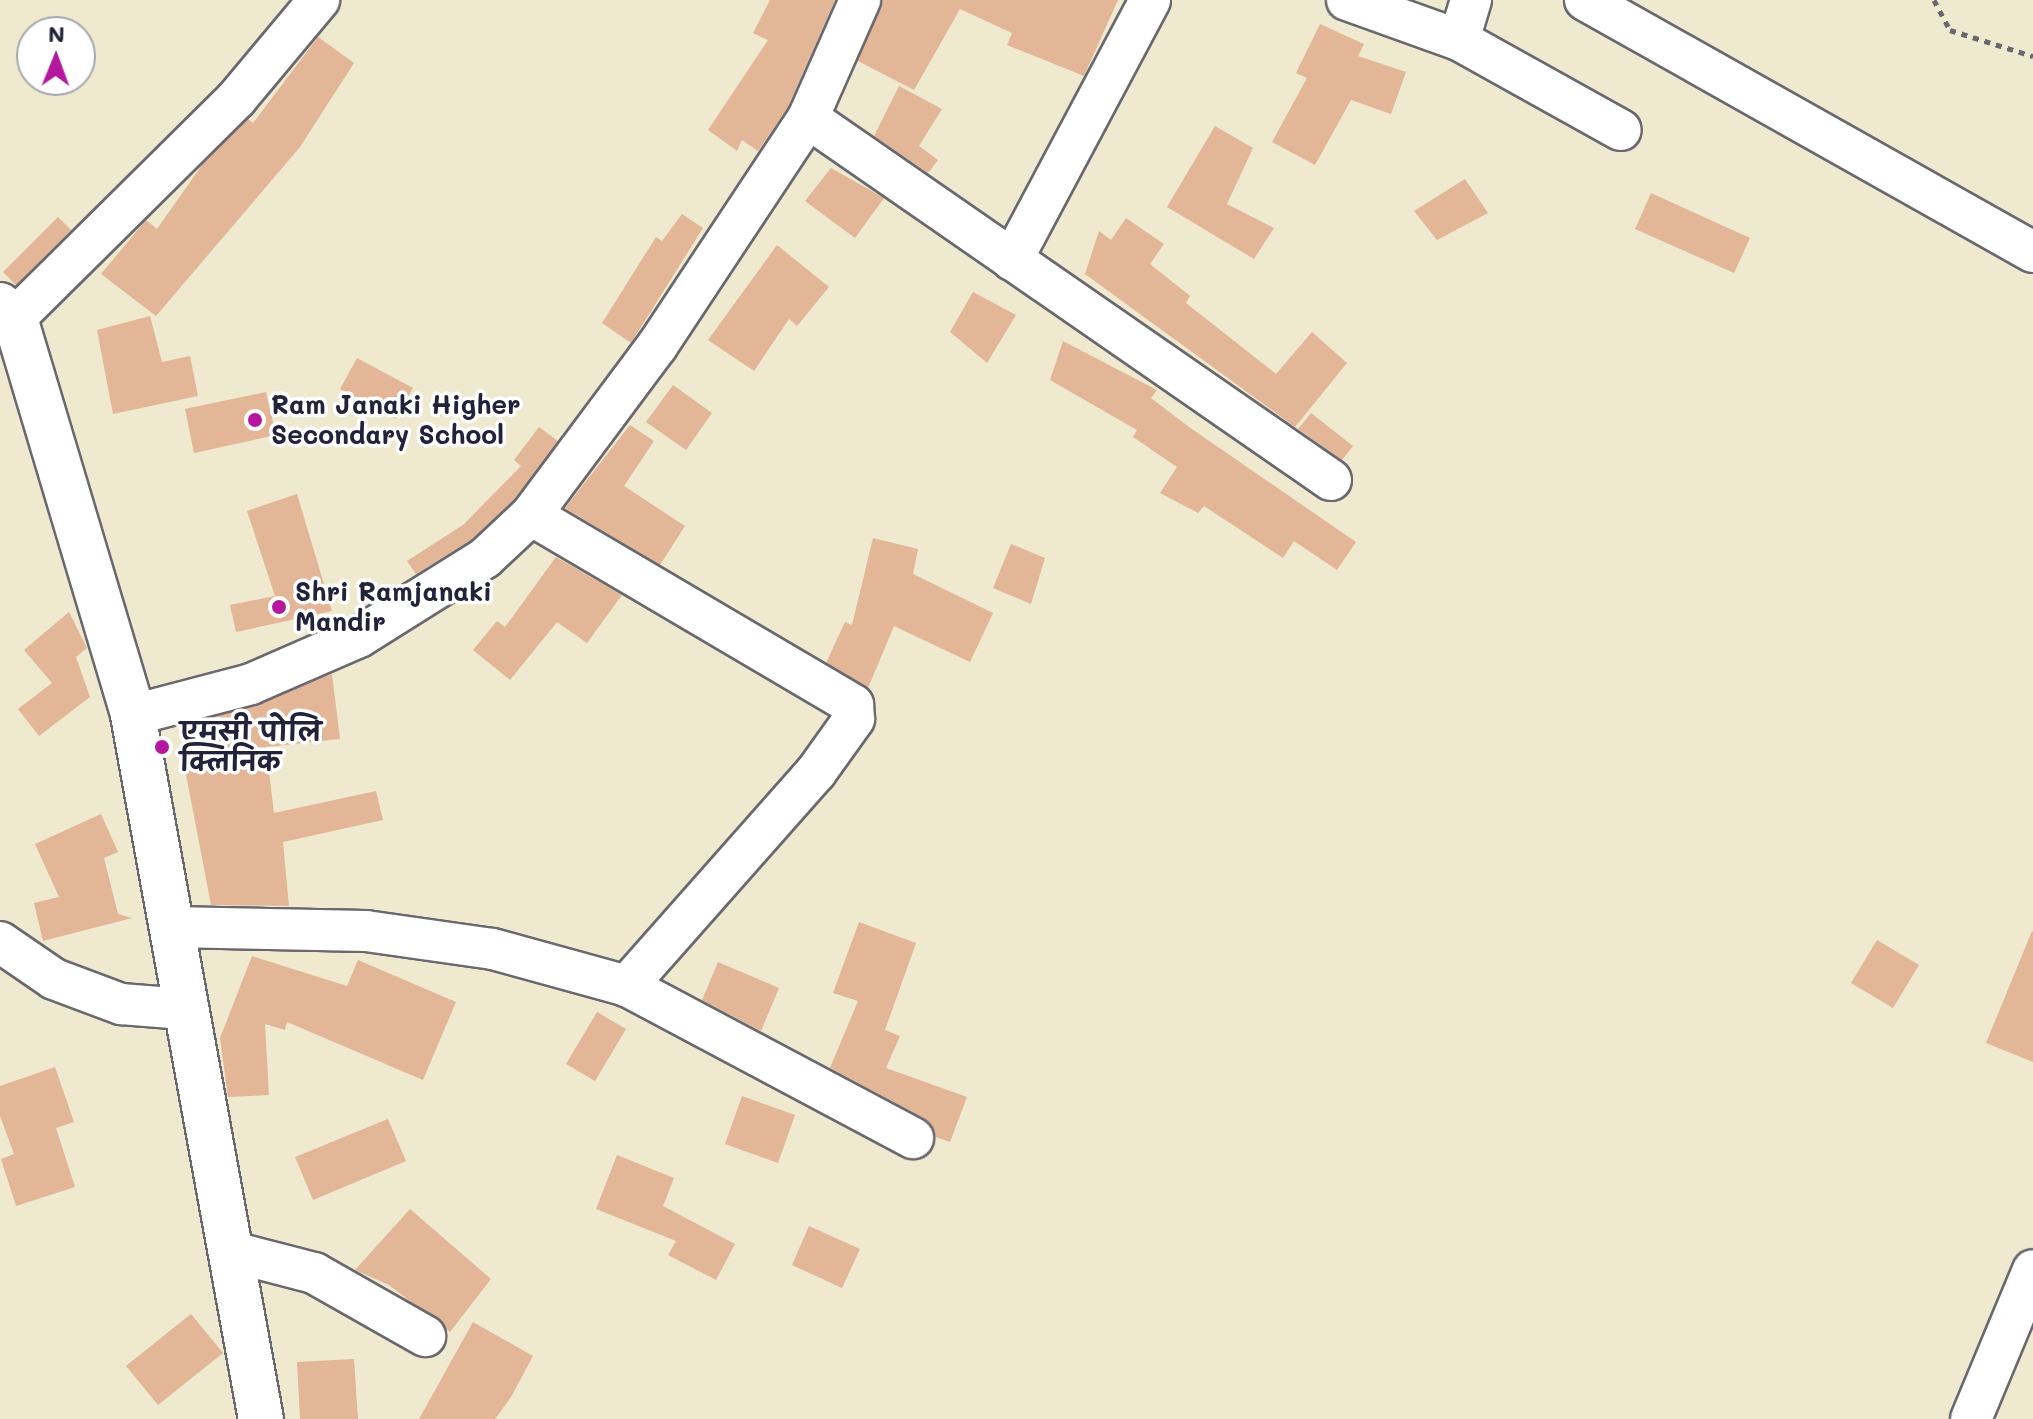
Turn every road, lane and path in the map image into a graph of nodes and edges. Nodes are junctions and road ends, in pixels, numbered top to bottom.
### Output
1 (319, 0) edge
2 (860, 0) edge
3 (1150, 0) edge
4 (1347, 0) edge
5 (1471, 0) edge
6 (1585, 0) edge
7 (1934, 0) edge
8 (1459, 40) junction
9 (2033, 56) edge
10 (808, 118) junction
11 (1621, 130) dead end
12 (2033, 252) edge
13 (1012, 260) junction
14 (7, 311) edge
15 (1331, 480) dead end
16 (531, 515) junction
17 (133, 715) junction
18 (172, 927) junction
19 (0, 942) edge
20 (627, 986) junction
21 (184, 1009) junction
22 (913, 1138) dead end
23 (233, 1252) junction
24 (2033, 1270) edge
25 (425, 1336) dead end
26 (261, 1419) edge
27 (1971, 1419) edge

1 - 14 street
2 - 10 street
3 - 13 street
4 - 8 street
5 - 8 street
6 - 12 street
7 - 9 path
8 - 11 street
10 - 13 street
10 - 16 street
13 - 15 street
14 - 17 street
16 - 17 street
16 - 20 street
17 - 18 street
18 - 20 street
18 - 21 street
19 - 21 street
20 - 22 street
21 - 23 street
23 - 25 street
23 - 26 street
24 - 27 street

